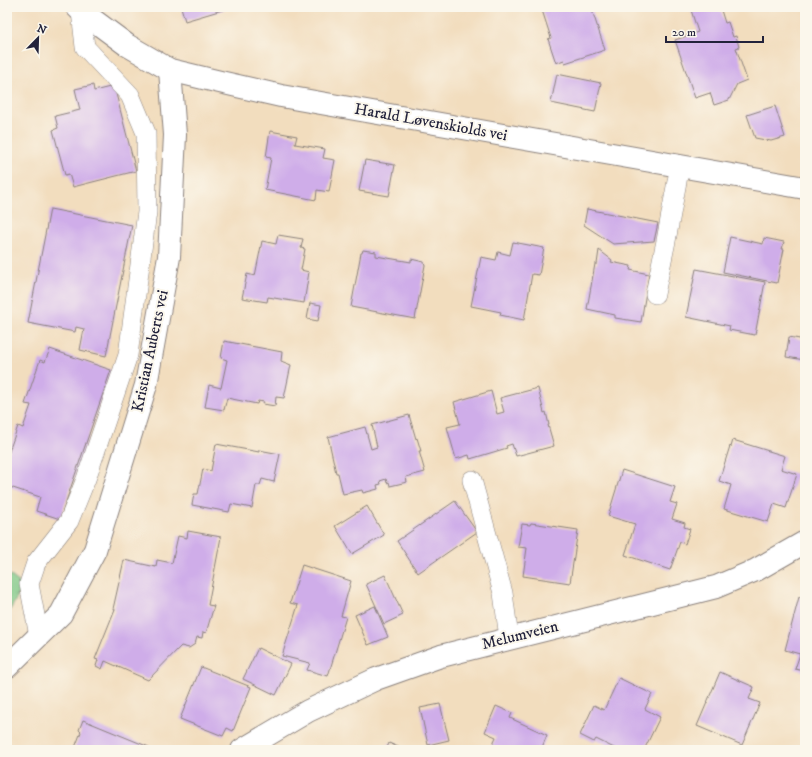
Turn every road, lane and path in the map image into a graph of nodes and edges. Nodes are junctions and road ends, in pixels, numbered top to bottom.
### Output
1 (79, 9) edge
2 (170, 70) junction
3 (680, 165) junction
4 (805, 188) edge
5 (655, 294) dead end
6 (472, 480) dead end
7 (805, 542) edge
8 (39, 636) junction
9 (509, 638) junction
10 (7, 667) edge
11 (242, 750) edge

1 - 2 street, Harald Løvenskiolds vei
1 - 8 lane
2 - 3 street, Harald Løvenskiolds vei
2 - 8 street, Kristian Auberts vei
3 - 4 street, Harald Løvenskiolds vei
3 - 5 lane
6 - 9 lane
7 - 9 street, Melumveien
8 - 10 street, Kristian Auberts vei
9 - 11 street, Melumveien

